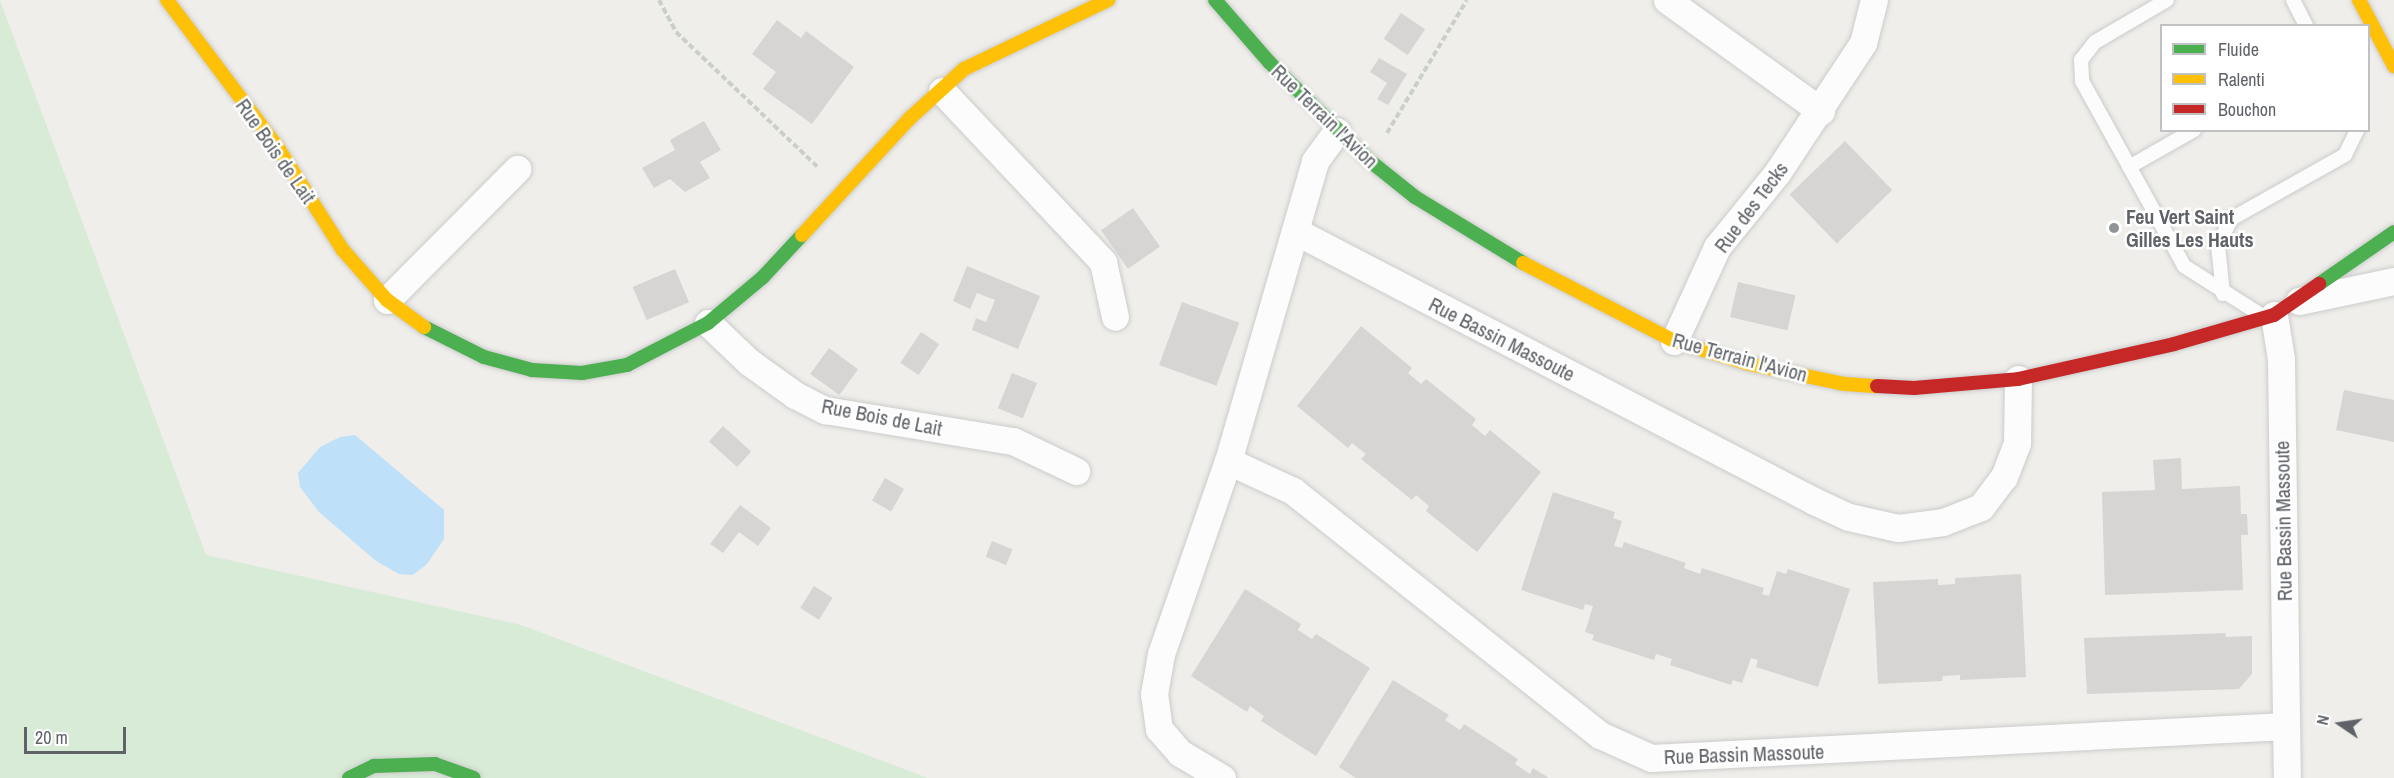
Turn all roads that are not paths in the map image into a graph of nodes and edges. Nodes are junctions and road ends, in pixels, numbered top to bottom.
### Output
1 (1108, 0) edge
2 (1215, 0) edge
3 (1667, 0) edge
4 (1874, 0) edge
5 (2167, 0) edge
6 (2293, 0) edge
7 (2359, 0) edge
8 (171, 1) edge
9 (2305, 24) edge
10 (2394, 66) edge
11 (942, 91) junction
12 (1821, 111) junction
13 (1337, 131) junction
14 (2190, 132) edge
15 (2355, 132) edge
16 (2129, 167) junction
17 (517, 169) dead end
18 (1295, 231) junction
19 (2394, 232) edge
20 (2394, 281) edge
21 (2223, 294) junction
22 (387, 300) junction
23 (2299, 301) junction
24 (1115, 317) dead end
25 (2270, 317) junction
26 (708, 323) junction
27 (1674, 341) junction
28 (2018, 379) junction
29 (1228, 461) junction
30 (1076, 471) dead end
31 (2285, 726) junction
32 (349, 778) edge
33 (474, 778) edge
34 (1222, 778) edge
35 (2287, 778) edge

1 - 11 street, Rue Bois de Lait
2 - 13 street, Rue Terrain l'Avion
3 - 12 street
4 - 12 street, Rue des Tecks
5 - 16 lane
6 - 9 lane
7 - 10 street
8 - 22 street, Rue Bois de Lait
11 - 24 street
11 - 26 street, Rue Bois de Lait
12 - 27 street, Rue des Tecks
13 - 18 street
13 - 27 street, Rue Terrain l'Avion
14 - 16 lane
15 - 21 lane
16 - 21 lane
17 - 22 street
18 - 28 street, Rue Bassin Massoute
18 - 29 street
19 - 23 street, Rue Terrain l'Avion
20 - 23 street, Rue Terrain l'Avion
21 - 25 lane
22 - 26 street, Rue Bois de Lait
23 - 25 street, Rue Terrain l'Avion
25 - 28 street, Rue Terrain l'Avion
25 - 31 street, Rue Bassin Massoute
26 - 30 street, Rue Bois de Lait
27 - 28 street, Rue Terrain l'Avion
29 - 31 street, Rue Bassin Massoute
29 - 34 street
31 - 35 street, Rue Bassin Massoute
32 - 33 street

